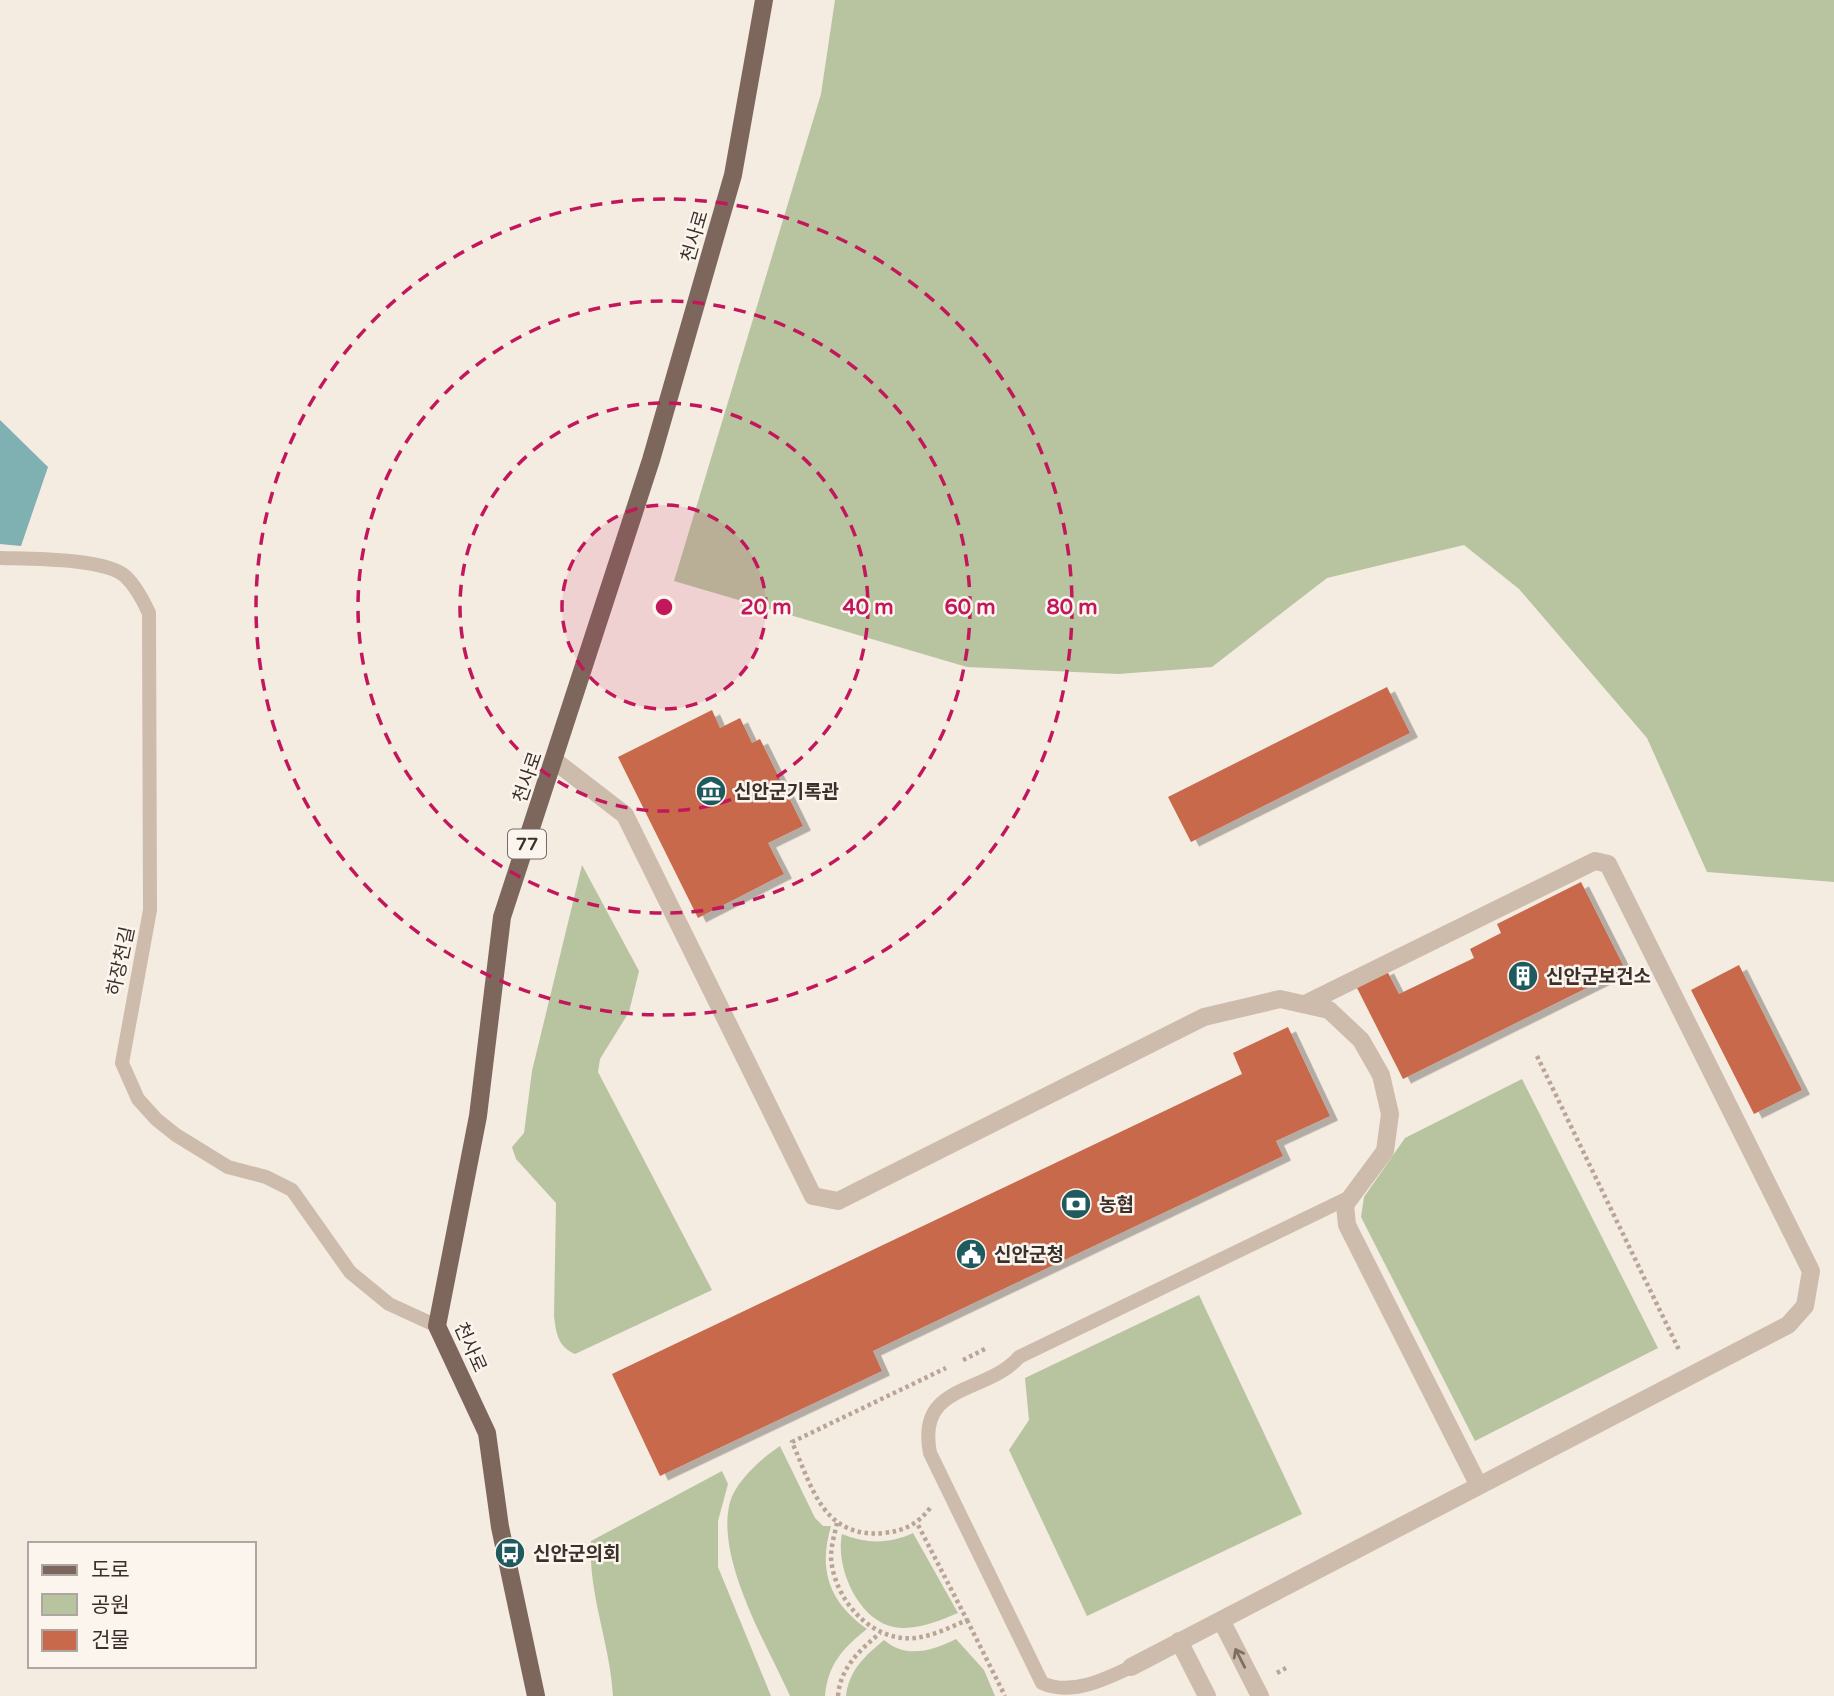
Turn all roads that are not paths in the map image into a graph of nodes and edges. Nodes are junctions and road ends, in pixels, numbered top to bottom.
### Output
1 (764, 0) edge
2 (0, 558) edge
3 (555, 761) junction
4 (1305, 1004) junction
5 (1350, 1196) junction
6 (437, 1326) junction
7 (1479, 1486) junction
8 (1221, 1619) junction
9 (1179, 1641) junction
10 (1131, 1667) joint
11 (536, 1696) edge
12 (1207, 1696) edge
13 (1260, 1696) edge

1 - 3 main road, 천사로 / 77
2 - 6 lane, 하장천길
3 - 4 street
3 - 6 main road, 천사로 / 77
4 - 5 street
4 - 7 street
5 - 7 street
5 - 10 lane
6 - 11 main road, 천사로
7 - 8 street
8 - 9 street
13 -> 8 street
9 - 10 street
9 - 12 street

